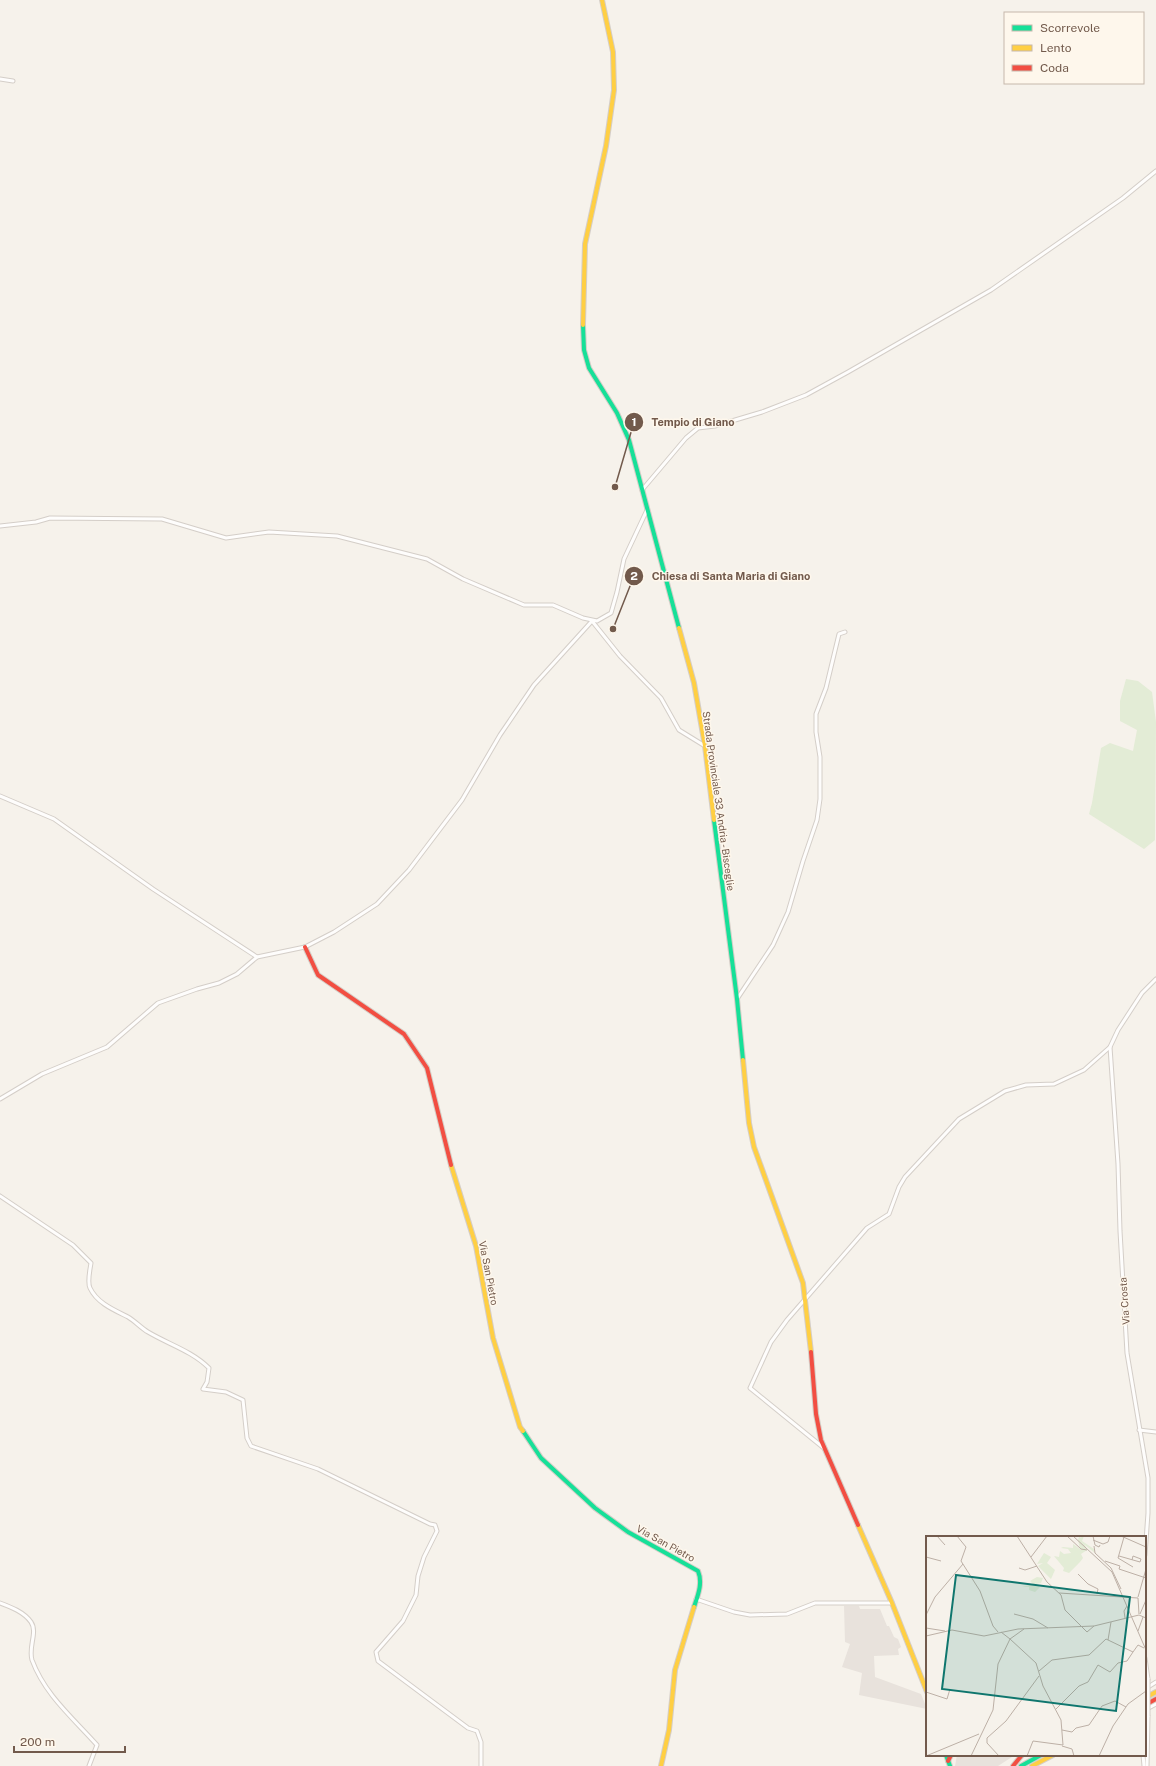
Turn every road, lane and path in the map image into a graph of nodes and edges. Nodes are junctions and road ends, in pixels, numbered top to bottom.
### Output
1 (602, 0) edge
2 (0, 79) edge
3 (13, 81) dead end
4 (1156, 171) edge
5 (642, 490) junction
6 (648, 510) junction
7 (0, 526) edge
8 (592, 621) junction
9 (845, 632) dead end
10 (705, 746) junction
11 (0, 796) edge
12 (305, 947) junction
13 (257, 957) junction
14 (1156, 979) edge
15 (737, 999) junction
16 (1110, 1047) junction
17 (0, 1099) edge
18 (0, 1196) edge
19 (805, 1299) junction
20 (1139, 1430) junction
21 (1156, 1432) edge
22 (825, 1449) junction
23 (1146, 1541) edge
24 (696, 1599) junction
25 (892, 1603) junction
26 (0, 1604) edge
27 (1146, 1665) edge
28 (1156, 1682) edge
29 (1146, 1687) edge
30 (926, 1689) edge
31 (1156, 1692) edge
32 (1146, 1697) edge
33 (1156, 1699) edge
34 (1146, 1704) edge
35 (1156, 1704) edge
36 (1146, 1709) edge
37 (946, 1756) edge
38 (950, 1756) edge
39 (1021, 1756) edge
40 (1039, 1756) edge
41 (1051, 1756) edge
42 (1143, 1756) edge
43 (948, 1761) junction
44 (89, 1766) edge
45 (481, 1766) edge
46 (661, 1766) edge
47 (950, 1766) edge
48 (1013, 1766) edge
49 (1021, 1766) edge
50 (1032, 1766) edge
51 (1144, 1766) edge
52 (1148, 1766) edge

1 - 5 main road, Strada Provinciale 33 Andria - Bisceglie
2 - 3 street
4 - 5 street
5 - 6 main road, Strada Provinciale 33 Andria - Bisceglie
6 - 8 street
6 - 10 main road, Strada Provinciale 33 Andria - Bisceglie
7 - 8 street
8 - 10 street
8 - 12 street
9 - 15 street
10 - 15 main road, Strada Provinciale 33 Andria - Bisceglie
11 - 13 street
12 - 13 street
12 - 24 main road, Via San Pietro
13 - 17 street
14 - 16 street
15 - 19 main road, Strada Provinciale 33 Andria - Bisceglie
16 - 19 street
16 - 20 street, Via Crosta
18 - 45 street
19 - 22 main road, Strada Provinciale 33 Andria - Bisceglie
19 - 22 street
20 - 21 street
20 - 23 street, Via Crosta
22 - 25 main road, Strada Provinciale 33 Andria - Bisceglie
24 - 25 street
24 - 46 main road
25 - 30 main road, Strada Provinciale 33 Andria - Bisceglie
26 - 44 street
27 - 52 street, bridge
28 - 29 street
31 - 32 main road
33 - 34 main road
35 - 36 street
37 - 43 main road
38 - 43 main road
39 - 48 main road
40 - 49 main road
41 - 50 main road
42 - 51 street
43 - 47 main road

